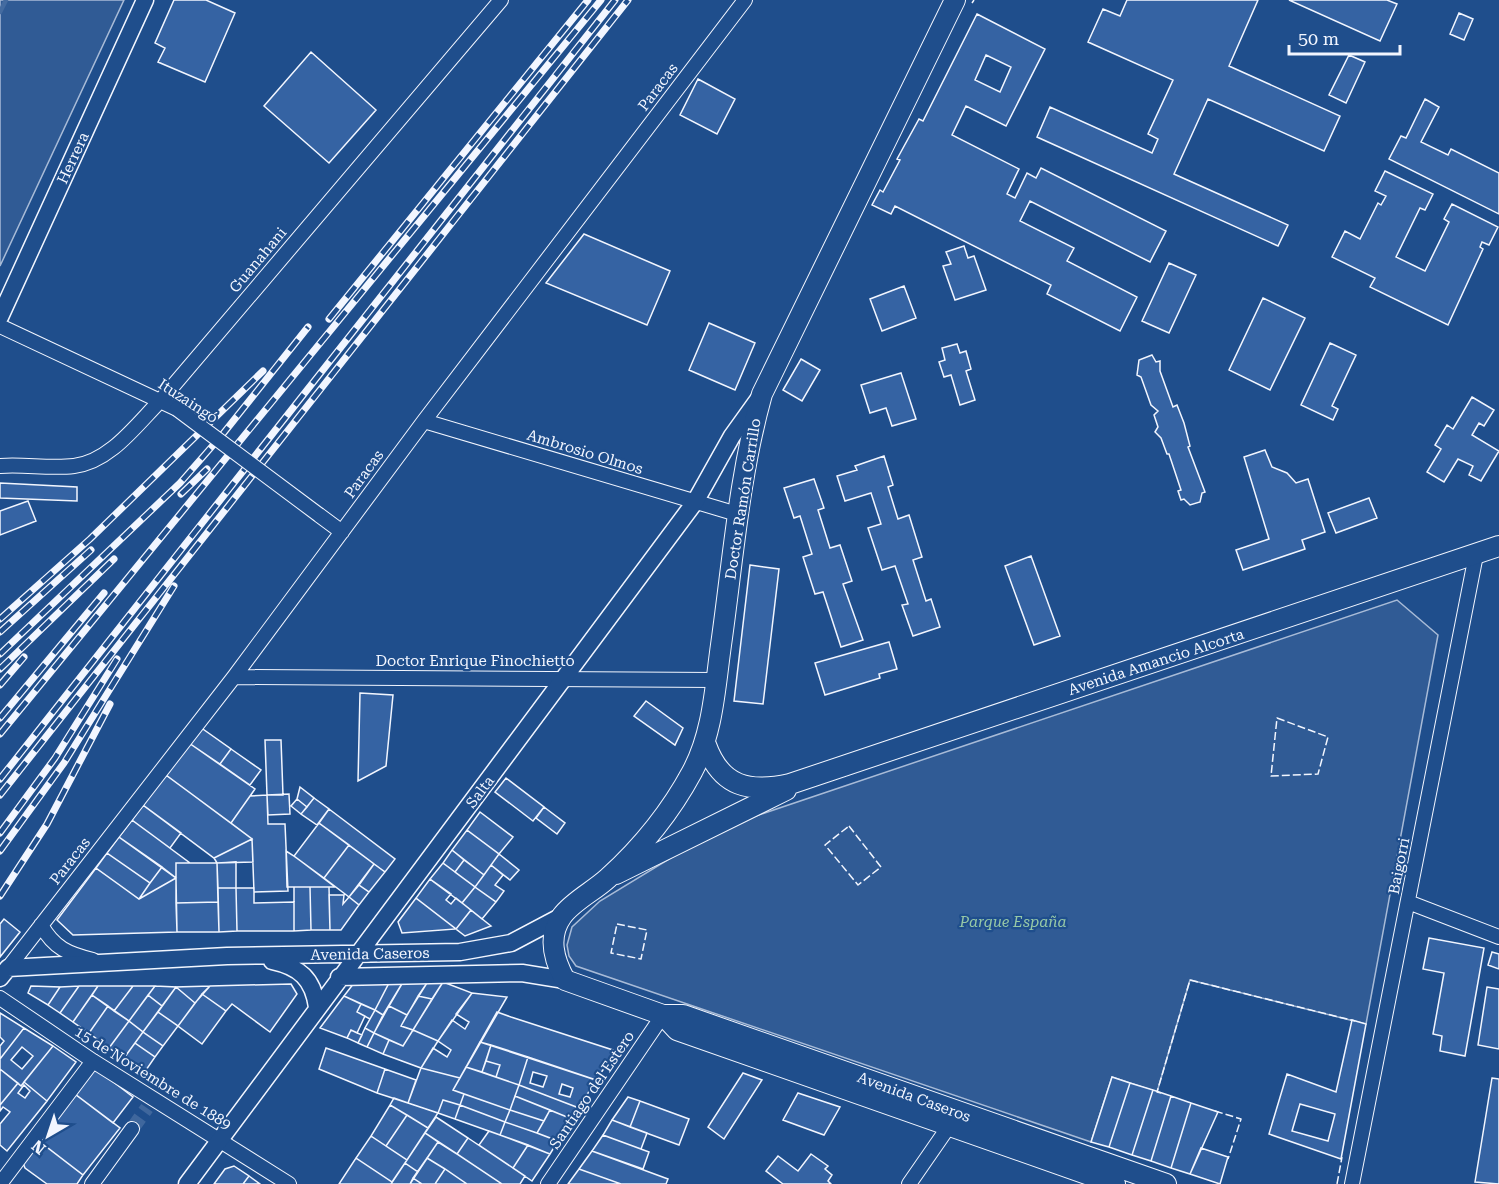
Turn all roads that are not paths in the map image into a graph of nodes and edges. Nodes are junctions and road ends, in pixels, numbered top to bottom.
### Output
1 (145, 0) edge
2 (501, 0) edge
3 (745, 0) edge
4 (955, 0) edge
5 (0, 316) edge
6 (0, 326) edge
7 (762, 394) junction
8 (161, 400) junction
9 (424, 421) junction
10 (0, 466) edge
11 (695, 502) junction
12 (737, 514) junction
13 (342, 532) junction
14 (1499, 546) edge
15 (1476, 555) junction
16 (234, 677) junction
17 (566, 678) junction
18 (716, 680) junction
19 (706, 745) junction
20 (812, 778) junction
21 (609, 878) junction
22 (1408, 902) junction
23 (562, 916) junction
24 (41, 925) junction
25 (1499, 937) edge
26 (357, 955) junction
27 (227, 956) junction
28 (101, 962) junction
29 (4, 973) edge
30 (339, 977) junction
31 (565, 980) junction
32 (0, 998) edge
33 (317, 1007) junction
34 (663, 1015) junction
35 (93, 1061) junction
36 (954, 1119) junction
37 (132, 1129) tunnel mouth
38 (220, 1140) junction
39 (4, 1181) edge
40 (92, 1184) edge
41 (188, 1184) edge
42 (289, 1184) edge
43 (548, 1184) edge
44 (909, 1184) edge
45 (1115, 1184) edge
46 (1166, 1184) edge
47 (1352, 1184) edge

1 - 5 street, Herrera
2 - 8 street, Guanahani
3 - 9 street, Paracas
4 - 7 main road, Doctor Ramón Carrillo
6 - 8 street, Ituzaingó
7 - 11 street, Salta
7 - 12 main road, Doctor Ramón Carrillo
8 - 10 street, Guanahani
8 - 13 street, Ituzaingó, bridge
9 - 11 street, Ambrosio Olmos
9 - 13 street, Paracas
11 - 12 street, Ambrosio Olmos
11 - 17 street, Salta
12 - 18 main road, Doctor Ramón Carrillo
13 - 16 street, Paracas
14 - 15 main road, Avenida Amancio Alcorta
15 - 20 main road, Avenida Amancio Alcorta
15 - 22 street, Baigorri
16 - 17 street, Doctor Enrique Finochietto
16 - 24 street, Paracas
17 - 18 street, Doctor Enrique Finochietto
17 - 26 street, Salta
18 - 19 main road, Doctor Ramón Carrillo
19 - 20 main road, Avenida Amancio Alcorta
19 - 21 main road, Doctor Ramón Carrillo
20 - 21 main road, Avenida Amancio Alcorta
21 - 23 main road, Doctor Ramón Carrillo
22 - 25 street
22 - 47 street, Baigorri
23 - 26 street, Avenida Caseros
23 - 31 main road
24 - 28 street, Avenida Caseros
24 - 29 street, Paracas
26 - 27 street, Avenida Caseros
26 - 30 street, Salta
27 - 28 street, Avenida Caseros
27 - 33 street
28 - 29 street, Avenida Caseros
30 - 31 street, Avenida Caseros
30 - 33 street, Salta
31 - 34 main road, Avenida Caseros
32 - 35 street, 15 de Noviembre de 1889
33 - 38 street, Salta
34 - 36 main road, Avenida Caseros
34 - 43 street, Santiago del Estero
35 - 38 street, 15 de Noviembre de 1889
35 - 39 street
36 - 44 street
36 - 45 main road, Avenida Caseros
36 - 46 main road, Avenida Caseros
37 - 40 street
38 - 41 street, Salta
38 - 42 street, 15 de Noviembre de 1889

